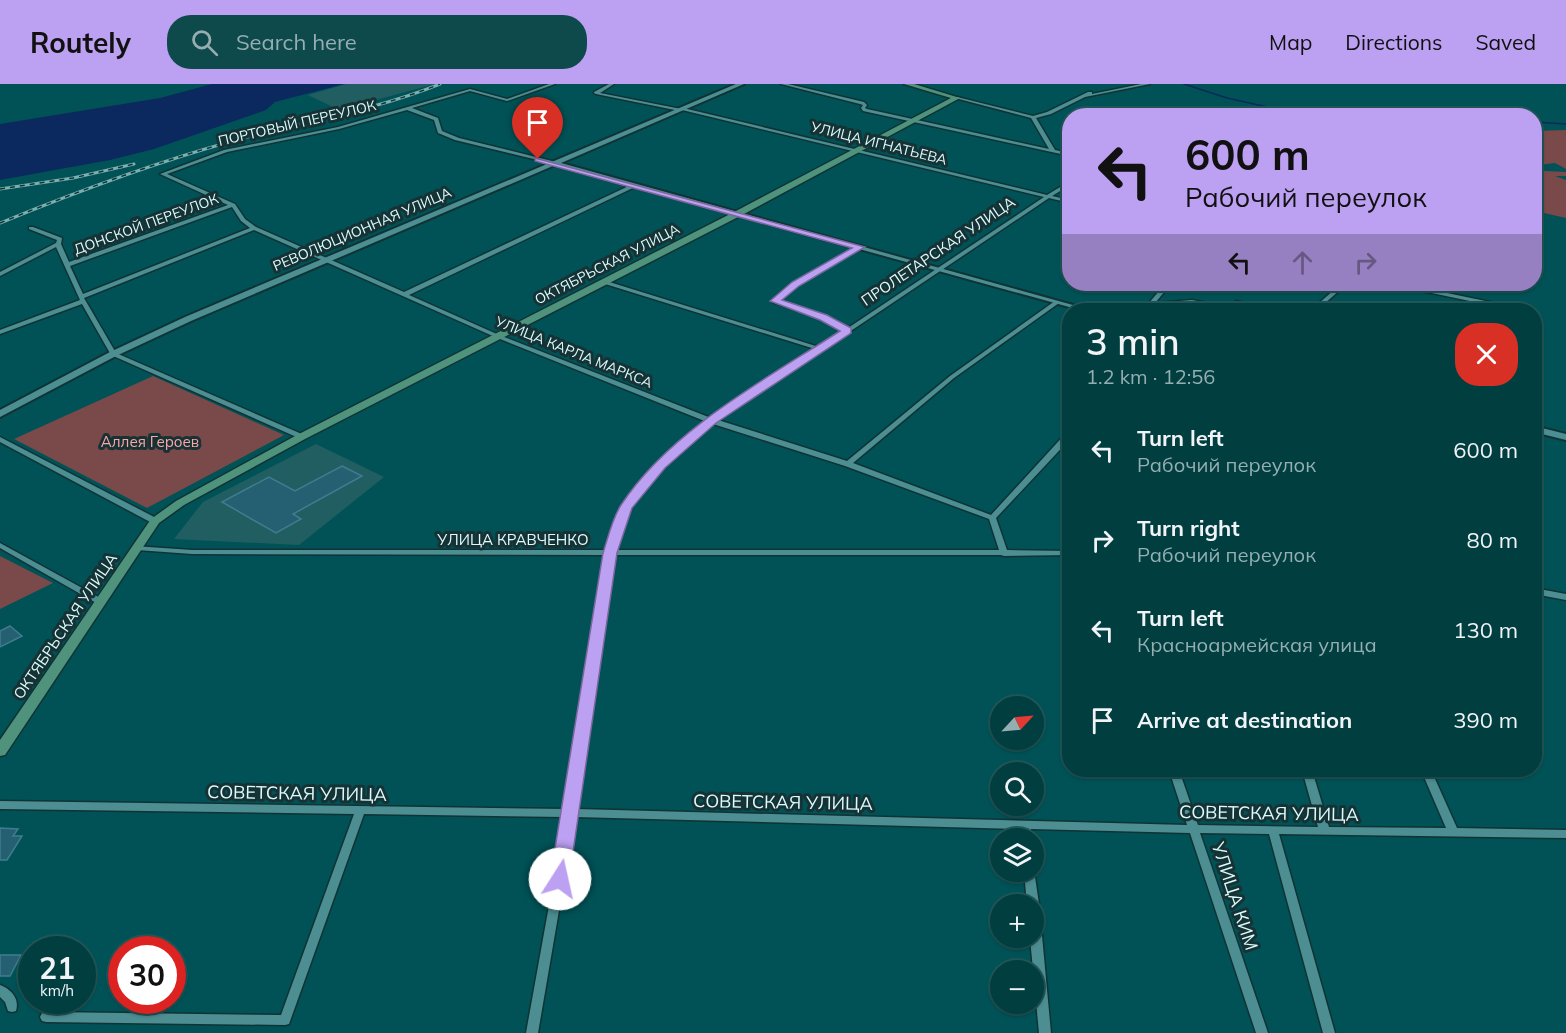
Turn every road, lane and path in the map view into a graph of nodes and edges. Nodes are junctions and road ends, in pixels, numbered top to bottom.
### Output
1 (553, 84) edge
2 (612, 84) edge
3 (741, 84) edge
4 (783, 84) edge
5 (909, 84) edge
6 (1148, 84) edge
7 (957, 98) junction
8 (408, 109) junction
9 (682, 110) junction
10 (1033, 117) junction
11 (913, 121) junction
12 (859, 150) junction
13 (1053, 151) junction
14 (1062, 153) edge
15 (554, 163) junction
16 (164, 174) joint
17 (635, 185) junction
18 (1062, 187) edge
19 (1046, 196) junction
20 (1062, 199) edge
21 (233, 206) junction
22 (739, 213) junction
23 (31, 228) dead end
24 (254, 228) junction
25 (58, 244) junction
26 (860, 247) junction
27 (326, 259) junction
28 (67, 265) junction
29 (937, 269) junction
30 (0, 274) edge
31 (604, 282) junction
32 (1162, 291) edge
33 (1336, 291) edge
34 (1431, 291) edge
35 (405, 294) junction
36 (82, 299) junction
37 (1057, 302) junction
38 (1062, 303) edge
39 (1152, 303) edge
40 (1322, 303) edge
41 (1487, 303) edge
42 (847, 330) junction
43 (0, 332) edge
44 (497, 336) junction
45 (820, 349) junction
46 (113, 354) junction
47 (0, 414) edge
48 (712, 421) junction
49 (1542, 431) edge
50 (301, 437) junction
51 (1566, 437) edge
52 (0, 439) edge
53 (1062, 443) edge
54 (848, 464) junction
55 (992, 518) junction
56 (155, 521) junction
57 (0, 545) edge
58 (136, 548) junction
59 (610, 553) junction
60 (1062, 553) edge
61 (1004, 554) junction
62 (1542, 592) edge
63 (1566, 597) edge
64 (101, 602) junction
65 (0, 751) edge
66 (1176, 777) edge
67 (1309, 777) edge
68 (1429, 777) edge
69 (0, 805) edge
70 (360, 811) junction
71 (571, 813) junction
72 (1025, 824) junction
73 (1025, 828) edge
74 (1195, 829) junction
75 (1273, 830) junction
76 (1325, 831) junction
77 (1453, 832) junction
78 (1566, 834) edge
79 (1037, 948) edge
80 (0, 990) edge
81 (12, 1007) dead end
82 (46, 1017) dead end
83 (532, 1033) edge
84 (1045, 1033) edge
85 (1262, 1033) edge
86 (1329, 1033) edge

1 - 8 street, ПОРТОВЫЙ ПЕРЕУЛОК
2 - 9 street, УЛИЦА ИГНАТЬЕВА
3 - 9 street, РЕВОЛЮЦИОННАЯ УЛИЦА
4 - 11 street
5 - 7 main road
6 - 10 street
7 - 10 street
7 - 11 main road, ОКТЯБРЬСКАЯ УЛИЦА
8 - 15 street
8 - 16 street, ПОРТОВЫЙ ПЕРЕУЛОК
9 - 12 street, УЛИЦА ИГНАТЬЕВА
9 - 15 street, РЕВОЛЮЦИОННАЯ УЛИЦА
10 - 13 street
11 - 12 main road, ОКТЯБРЬСКАЯ УЛИЦА
11 - 13 street
12 - 19 street, УЛИЦА ИГНАТЬЕВА
12 - 22 main road, ОКТЯБРЬСКАЯ УЛИЦА
13 - 14 street
15 - 17 street
15 - 27 street, РЕВОЛЮЦИОННАЯ УЛИЦА
16 - 21 street, УЛИЦА КАРЛА МАРКСА
17 - 22 street
17 - 35 street
18 - 19 street, ПРОЛЕТАРСКАЯ УЛИЦА
19 - 20 street, УЛИЦА ИГНАТЬЕВА
19 - 29 street, ПРОЛЕТАРСКАЯ УЛИЦА
21 - 24 street, УЛИЦА КАРЛА МАРКСА
21 - 28 street, ДОНСКОЙ ПЕРЕУЛОК
22 - 26 street
22 - 31 main road, ОКТЯБРЬСКАЯ УЛИЦА
23 - 25 street
24 - 27 street, УЛИЦА КАРЛА МАРКСА
24 - 36 street
25 - 28 street
25 - 30 street, ДОНСКОЙ ПЕРЕУЛОК
26 - 29 street
26 - 42 street
27 - 35 street, УЛИЦА КАРЛА МАРКСА
27 - 46 street, РЕВОЛЮЦИОННАЯ УЛИЦА
28 - 36 street
29 - 37 street
29 - 42 street, ПРОЛЕТАРСКАЯ УЛИЦА
31 - 44 main road, ОКТЯБРЬСКАЯ УЛИЦА
31 - 45 street
32 - 39 street
33 - 40 street
34 - 41 street
35 - 44 street, УЛИЦА КАРЛА МАРКСА
36 - 43 street
36 - 46 street
37 - 38 street
37 - 54 street
42 - 45 street, ПРОЛЕТАРСКАЯ УЛИЦА
44 - 48 street, УЛИЦА КАРЛА МАРКСА
44 - 50 main road, ОКТЯБРЬСКАЯ УЛИЦА
45 - 48 street, ПРОЛЕТАРСКАЯ УЛИЦА
46 - 47 street, РЕВОЛЮЦИОННАЯ УЛИЦА
46 - 50 street
48 - 54 street, УЛИЦА КАРЛА МАРКСА
48 - 59 street, ПРОЛЕТАРСКАЯ УЛИЦА
49 - 51 street
50 - 56 main road, ОКТЯБРЬСКАЯ УЛИЦА
52 - 56 street
53 - 55 street
54 - 55 street, УЛИЦА КАРЛА МАРКСА
55 - 61 street
56 - 58 main road, ОКТЯБРЬСКАЯ УЛИЦА
57 - 64 street
58 - 59 street, УЛИЦА КРАВЧЕНКО
58 - 64 main road, ОКТЯБРЬСКАЯ УЛИЦА
59 - 61 street, УЛИЦА КРАВЧЕНКО
59 - 71 street, ПРОЛЕТАРСКАЯ УЛИЦА
60 - 61 street, УЛИЦА КРАВЧЕНКО
62 - 63 street
64 - 65 main road, ОКТЯБРЬСКАЯ УЛИЦА
66 - 74 street, УЛИЦА КИМ
67 - 76 street
68 - 77 street
69 - 70 street, СОВЕТСКАЯ УЛИЦА
70 - 71 street, СОВЕТСКАЯ УЛИЦА
70 - 82 street
71 - 72 street, СОВЕТСКАЯ УЛИЦА
71 - 83 street, ПРОЛЕТАРСКАЯ УЛИЦА
72 - 73 street
72 - 74 street, СОВЕТСКАЯ УЛИЦА
74 - 75 street, СОВЕТСКАЯ УЛИЦА
74 - 85 street, УЛИЦА КИМ
75 - 76 street, СОВЕТСКАЯ УЛИЦА
75 - 86 street
76 - 77 street, СОВЕТСКАЯ УЛИЦА
77 - 78 street, СОВЕТСКАЯ УЛИЦА
79 - 84 street
80 - 81 street

